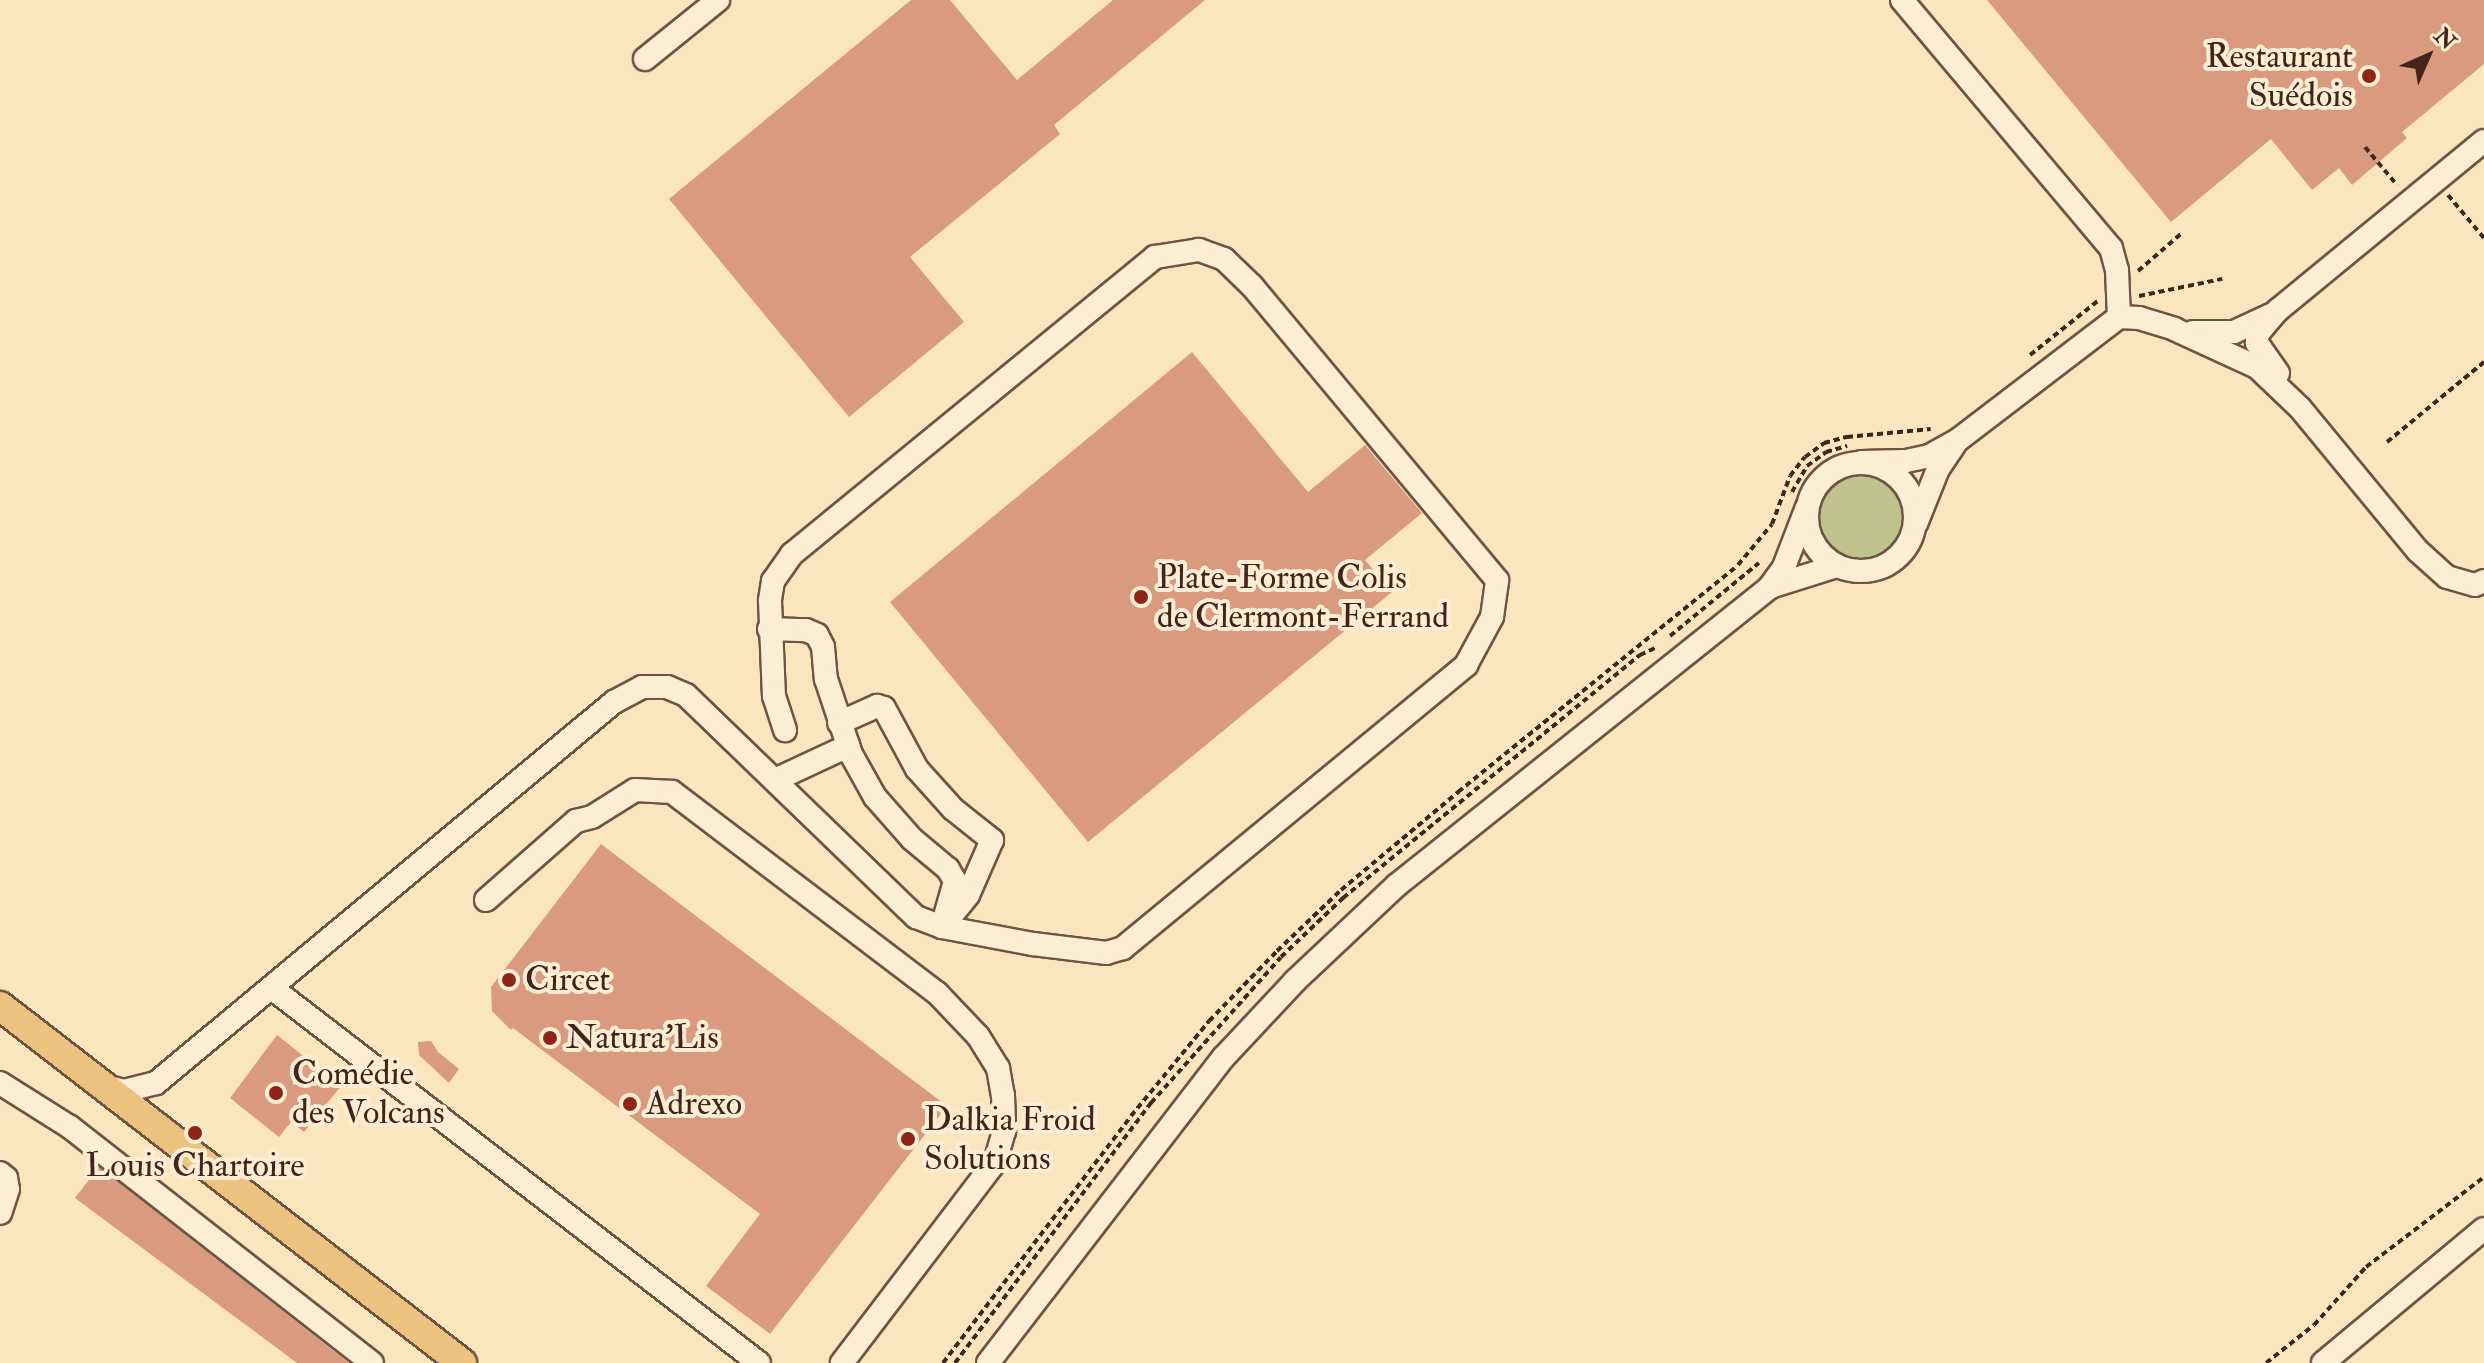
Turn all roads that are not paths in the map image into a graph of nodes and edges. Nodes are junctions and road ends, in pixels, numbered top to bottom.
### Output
1 (718, 0) edge
2 (1902, 0) edge
3 (645, 59) dead end
4 (2484, 141) edge
5 (2278, 310) junction
6 (2119, 317) junction
7 (2174, 329) junction
8 (2300, 408) junction
9 (1958, 440) junction
10 (1861, 462) junction
11 (1807, 507) junction
12 (1915, 529) junction
13 (1837, 566) junction
14 (2484, 581) edge
15 (1769, 588) junction
16 (769, 629) junction
17 (839, 723) junction
18 (785, 730) dead end
19 (848, 746) junction
20 (775, 780) junction
21 (486, 900) dead end
22 (942, 927) junction
23 (273, 989) junction
24 (0, 1006) edge
25 (0, 1083) edge
26 (156, 1083) junction
27 (104, 1086) junction
28 (168, 1135) junction
29 (0, 1173) edge
30 (0, 1213) edge
31 (2484, 1229) edge
32 (372, 1363) edge
33 (462, 1363) edge
34 (759, 1363) edge
35 (842, 1363) edge
36 (988, 1363) edge
37 (2323, 1363) edge

1 - 3 street
2 - 6 street
4 - 5 street
5 - 7 street
5 - 8 street
6 - 7 street
6 - 9 street
7 - 8 street
8 - 14 street
9 - 10 street
9 - 12 street
10 - 11 street
10 - 12 street
11 - 13 street
11 - 15 street
12 - 13 street
13 - 15 street
15 - 36 street
16 - 17 street
16 - 18 street
16 - 22 street
17 - 19 street
17 - 22 street
19 - 20 street
19 - 22 street
20 - 22 street
20 - 23 street
21 - 35 street
23 - 26 street
23 - 34 street
24 - 27 main road
25 - 32 street
26 - 27 street
26 - 28 street
27 - 28 main road
28 - 33 main road
29 - 30 street
31 - 37 street

